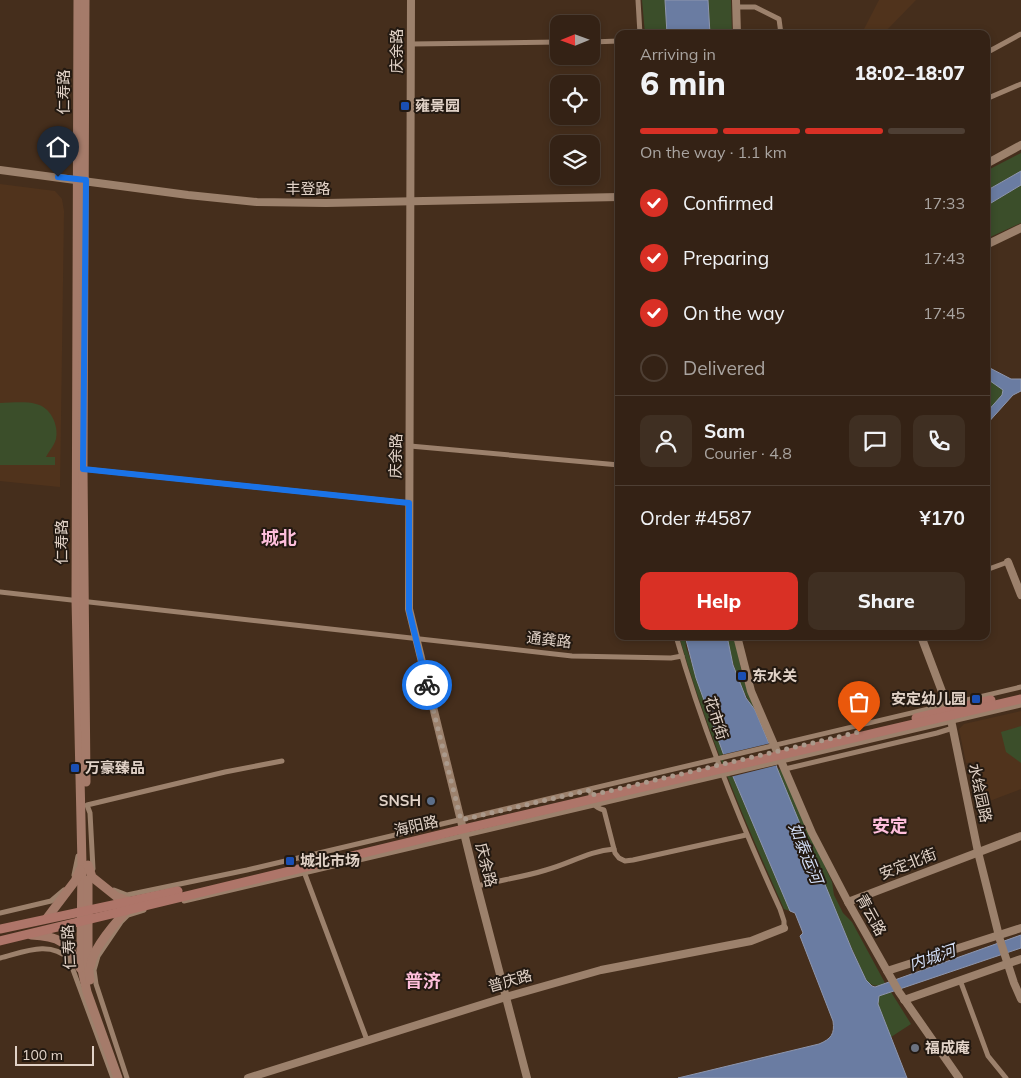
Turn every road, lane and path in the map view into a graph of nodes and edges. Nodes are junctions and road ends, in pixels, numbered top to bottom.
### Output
1 (78, 0) edge
2 (85, 0) edge
3 (411, 0) edge
4 (638, 0) edge
5 (736, 4) edge
6 (640, 30) edge
7 (737, 30) edge
8 (781, 30) edge
9 (1021, 34) edge
10 (615, 41) edge
11 (550, 42) edge
12 (600, 42) edge
13 (411, 44) junction
14 (990, 52) edge
15 (1021, 84) edge
16 (990, 97) edge
17 (1021, 145) edge
18 (990, 162) edge
19 (0, 170) edge
20 (81, 180) junction
21 (615, 197) edge
22 (410, 201) junction
23 (1021, 228) edge
24 (990, 243) edge
25 (410, 446) junction
26 (615, 465) edge
27 (83, 469) junction
28 (409, 503) junction
29 (1008, 562) joint
30 (990, 569) edge
31 (0, 592) edge
32 (1021, 596) edge
33 (80, 601) junction
34 (415, 639) junction
35 (677, 640) edge
36 (738, 640) edge
37 (922, 640) edge
38 (682, 656) junction
39 (1021, 687) edge
40 (1021, 693) edge
41 (1021, 699) edge
42 (1021, 705) edge
43 (950, 716) junction
44 (282, 761) dead end
45 (785, 769) junction
46 (592, 797) junction
47 (84, 805) junction
48 (463, 827) junction
49 (746, 835) junction
50 (1021, 836) edge
51 (614, 849) junction
52 (978, 852) junction
53 (85, 865) junction
54 (304, 870) junction
55 (477, 886) junction
56 (848, 902) junction
57 (127, 906) junction
58 (85, 910) junction
59 (0, 913) edge
60 (47, 918) junction
61 (84, 921) junction
62 (784, 928) joint
63 (1021, 928) edge
64 (0, 929) edge
65 (26, 935) junction
66 (1000, 938) junction
67 (0, 941) edge
68 (0, 958) edge
69 (1021, 959) edge
70 (1006, 960) junction
71 (889, 975) junction
72 (960, 980) junction
73 (90, 982) junction
74 (87, 992) junction
75 (506, 997) junction
76 (1021, 999) edge
77 (904, 1000) junction
78 (367, 1040) junction
79 (113, 1078) edge
80 (118, 1078) edge
81 (124, 1078) edge
82 (127, 1078) edge
83 (248, 1078) edge
84 (527, 1078) edge
85 (959, 1078) edge
86 (1006, 1078) edge

1 - 20 main road, 仁寿路
2 - 20 main road, 仁寿路
3 - 13 street, 庆余路
4 - 6 street
5 - 7 street
5 - 8 street
9 - 14 street
10 - 12 street
11 - 13 street
13 - 22 street, 庆余路
15 - 16 street
17 - 18 street
19 - 20 street, 丰登路
20 - 22 street, 丰登路
20 - 27 main road, 仁寿路
20 - 33 main road, 仁寿路
21 - 22 street, 丰登路
22 - 25 street, 庆余路
23 - 24 street
25 - 26 street
25 - 28 street, 庆余路
27 - 28 street
27 - 33 main road, 仁寿路
28 - 34 street, 庆余路
29 - 30 street
29 - 32 street
31 - 33 street, 通龚路
33 - 34 street, 通龚路
33 - 47 main road, 仁寿路
34 - 38 street, 通龚路
34 - 48 street, 庆余路
35 - 38 street, 花市街
36 - 45 street, 青云路
37 - 43 street, 水绘园路
38 - 49 street, 花市街
39 - 43 street
40 - 43 main road, 海阳路
41 - 43 main road, 海阳路
42 - 43 street
43 - 45 street
43 - 46 main road, 海阳路
43 - 52 street, 水绘园路
44 - 47 street
45 - 56 street, 青云路
46 - 48 main road, 海阳路
46 - 51 street
47 - 48 street
47 - 53 main road, 仁寿路
47 - 59 street
48 - 54 main road, 海阳路
48 - 55 street, 庆余路
48 - 57 main road, 海阳路
49 - 51 street
49 - 62 street, 花市街
50 - 52 street, 安定北街
51 - 55 street
52 - 56 street, 安定北街
52 - 66 street, 水绘园路
53 - 57 main road
53 - 58 main road, 仁寿路
53 - 60 main road
54 - 57 main road, 海阳路
54 - 78 street
54 - 82 street
55 - 75 street, 庆余路
56 - 71 street, 青云路
57 - 58 main road, 海阳路
57 - 61 main road, 海阳路
57 - 73 main road
58 - 60 main road, 海阳路
58 - 61 main road, 仁寿路
60 - 64 main road, 海阳路
61 - 65 main road, 海阳路
61 - 73 main road, 仁寿路
61 - 74 main road, 仁寿路
62 - 75 street, 普庆路
63 - 66 street
65 - 67 main road, 海阳路
65 - 74 main road
66 - 70 street, 水绘园路
66 - 71 street
68 - 79 street
69 - 70 street
70 - 72 street
70 - 76 street, 水绘园路
71 - 77 street, 青云路
72 - 77 street
72 - 86 street
73 - 81 main road, 仁寿路
74 - 80 main road, 仁寿路
75 - 78 street, 普庆路
75 - 84 street, 庆余路
77 - 85 street, 青云路
78 - 83 street, 普庆路

